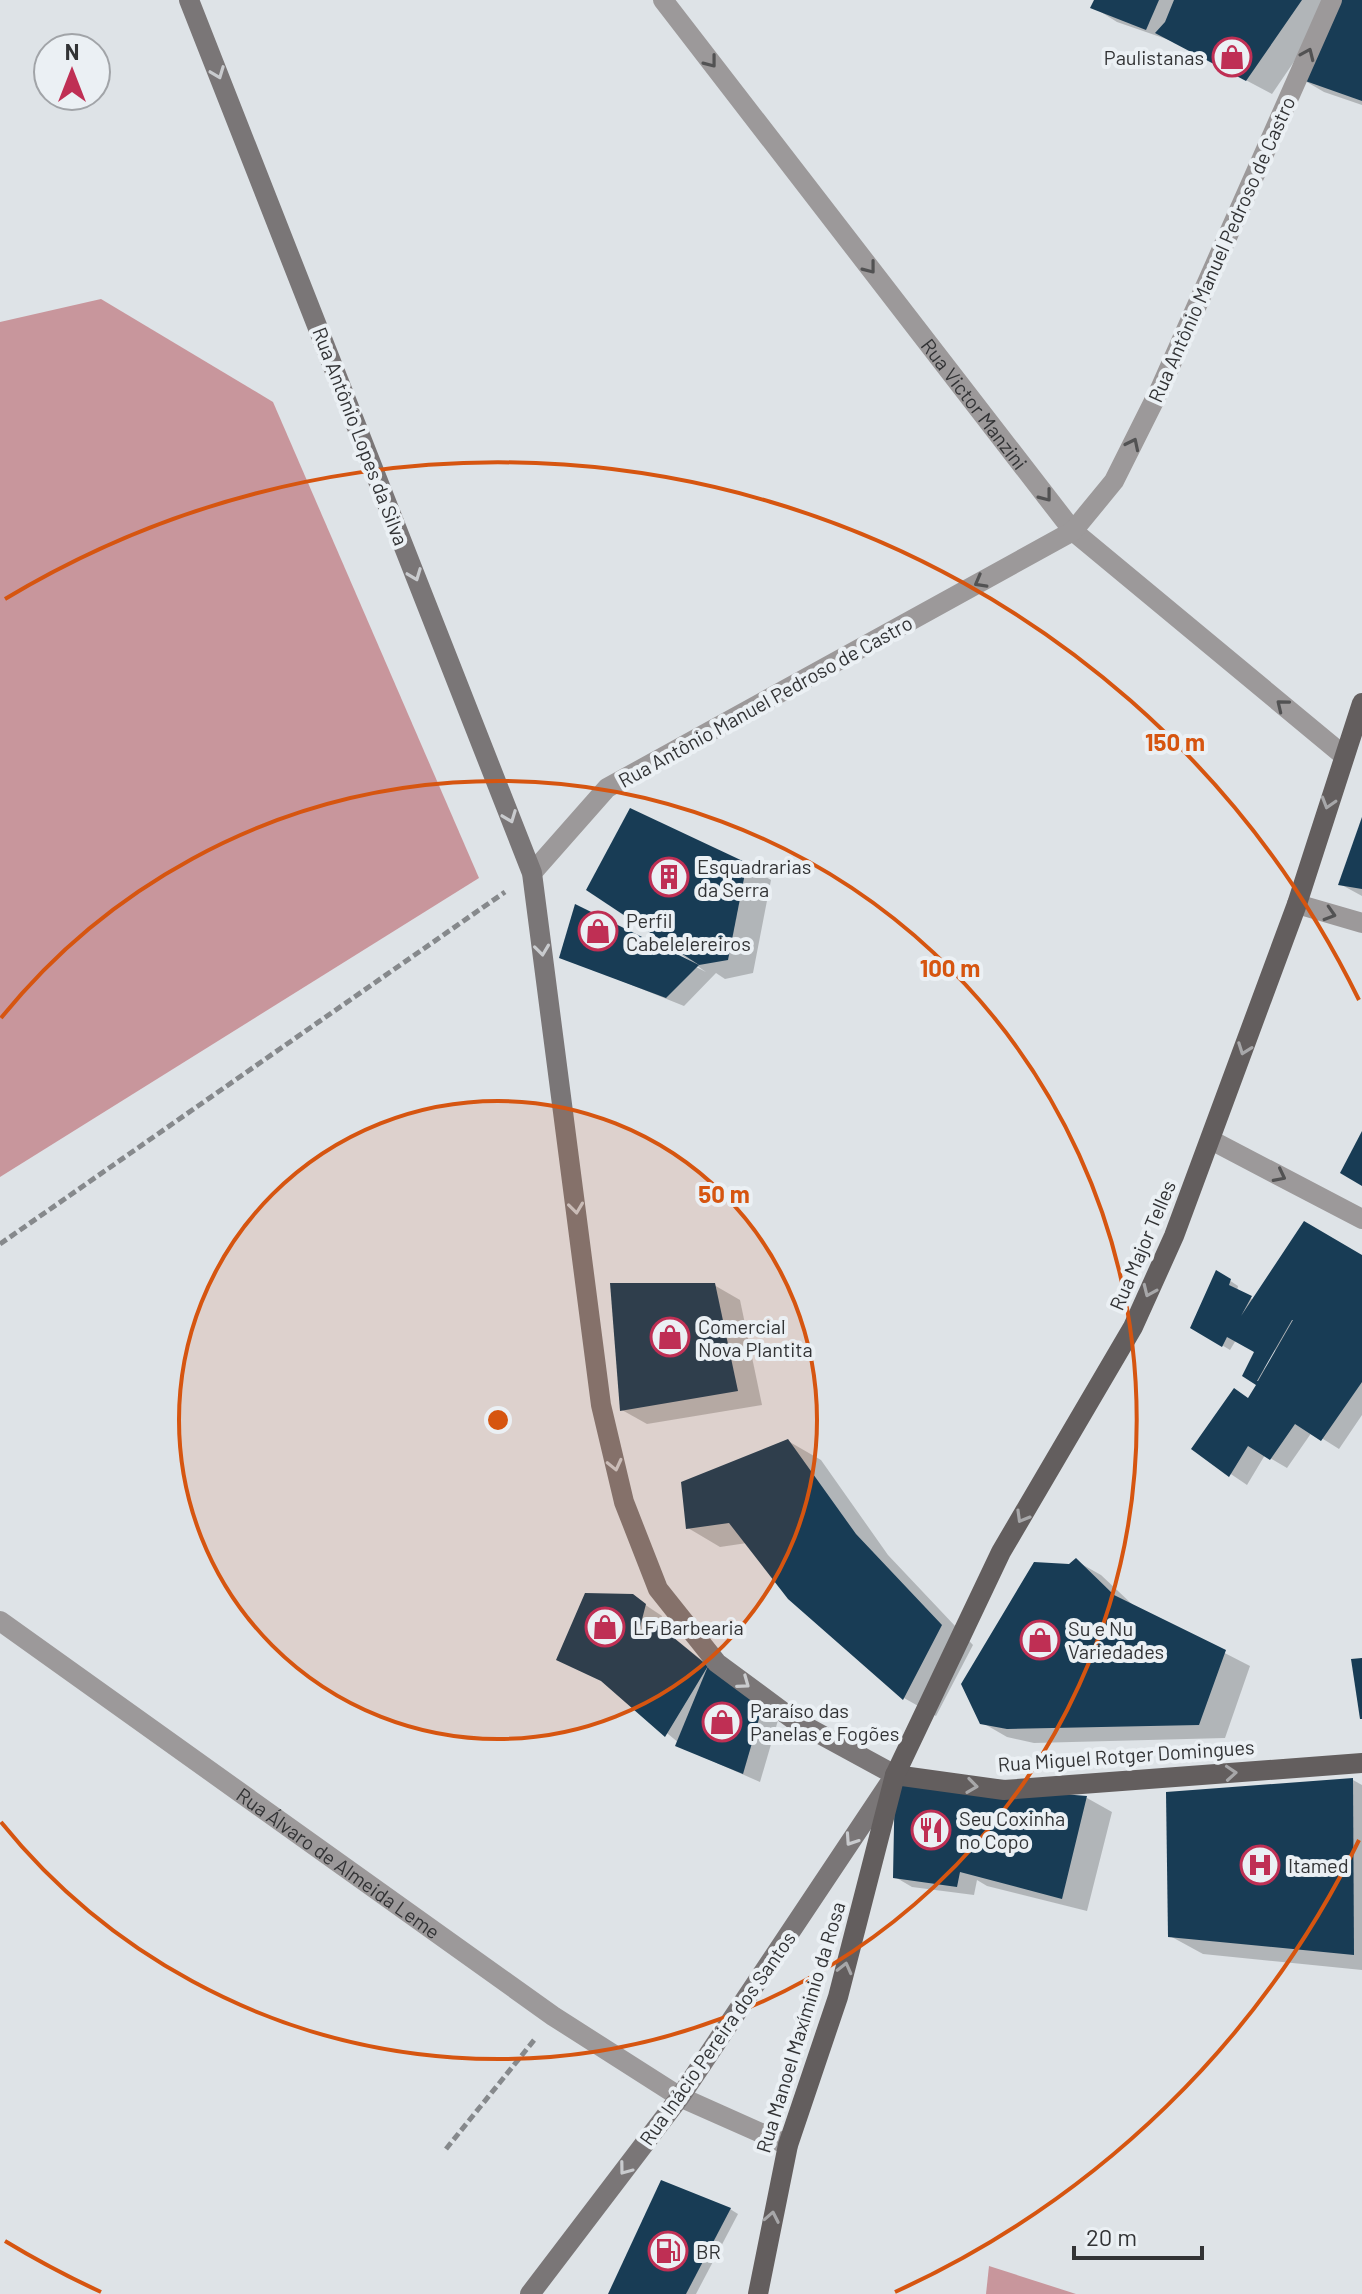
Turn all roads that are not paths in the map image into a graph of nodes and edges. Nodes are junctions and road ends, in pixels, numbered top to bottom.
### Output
1 (189, 0) edge
2 (663, 0) edge
3 (1332, 0) edge
4 (1073, 531) junction
5 (1362, 703) edge
6 (1343, 755) junction
7 (532, 873) junction
8 (1297, 904) junction
9 (1362, 923) edge
10 (1211, 1140) junction
11 (1362, 1219) edge
12 (0, 1621) edge
13 (1362, 1763) edge
14 (895, 1775) junction
15 (680, 2097) junction
16 (788, 2145) junction
17 (530, 2294) edge
18 (758, 2294) edge

1 -> 7 main road, Rua Antônio Lopes da Silva
2 -> 4 street, Rua Victor Manzini
4 -> 3 street, Rua Antônio Manuel Pedroso de Castro
6 -> 4 street, Rua Victor Manzini
4 -> 7 street, Rua Antônio Manuel Pedroso de Castro
5 - 6 main road, Rua Major Telles
6 -> 8 main road, Rua Major Telles
7 -> 14 main road
8 -> 9 street
8 -> 10 main road, Rua Major Telles
10 -> 11 street
10 -> 14 main road, Rua Major Telles
12 - 15 street, Rua Álvaro de Almeida Leme
14 -> 13 main road, Rua Miguel Rotger Domingues
14 -> 15 main road, Rua Inácio Pereira dos Santos
16 -> 14 main road, Rua Manoel Maxíminio da Rosa
15 - 16 street, Rua Álvaro de Almeida Leme
15 -> 17 main road, Rua Inácio Pereira dos Santos
18 -> 16 main road, Rua Manoel Maxíminio da Rosa

